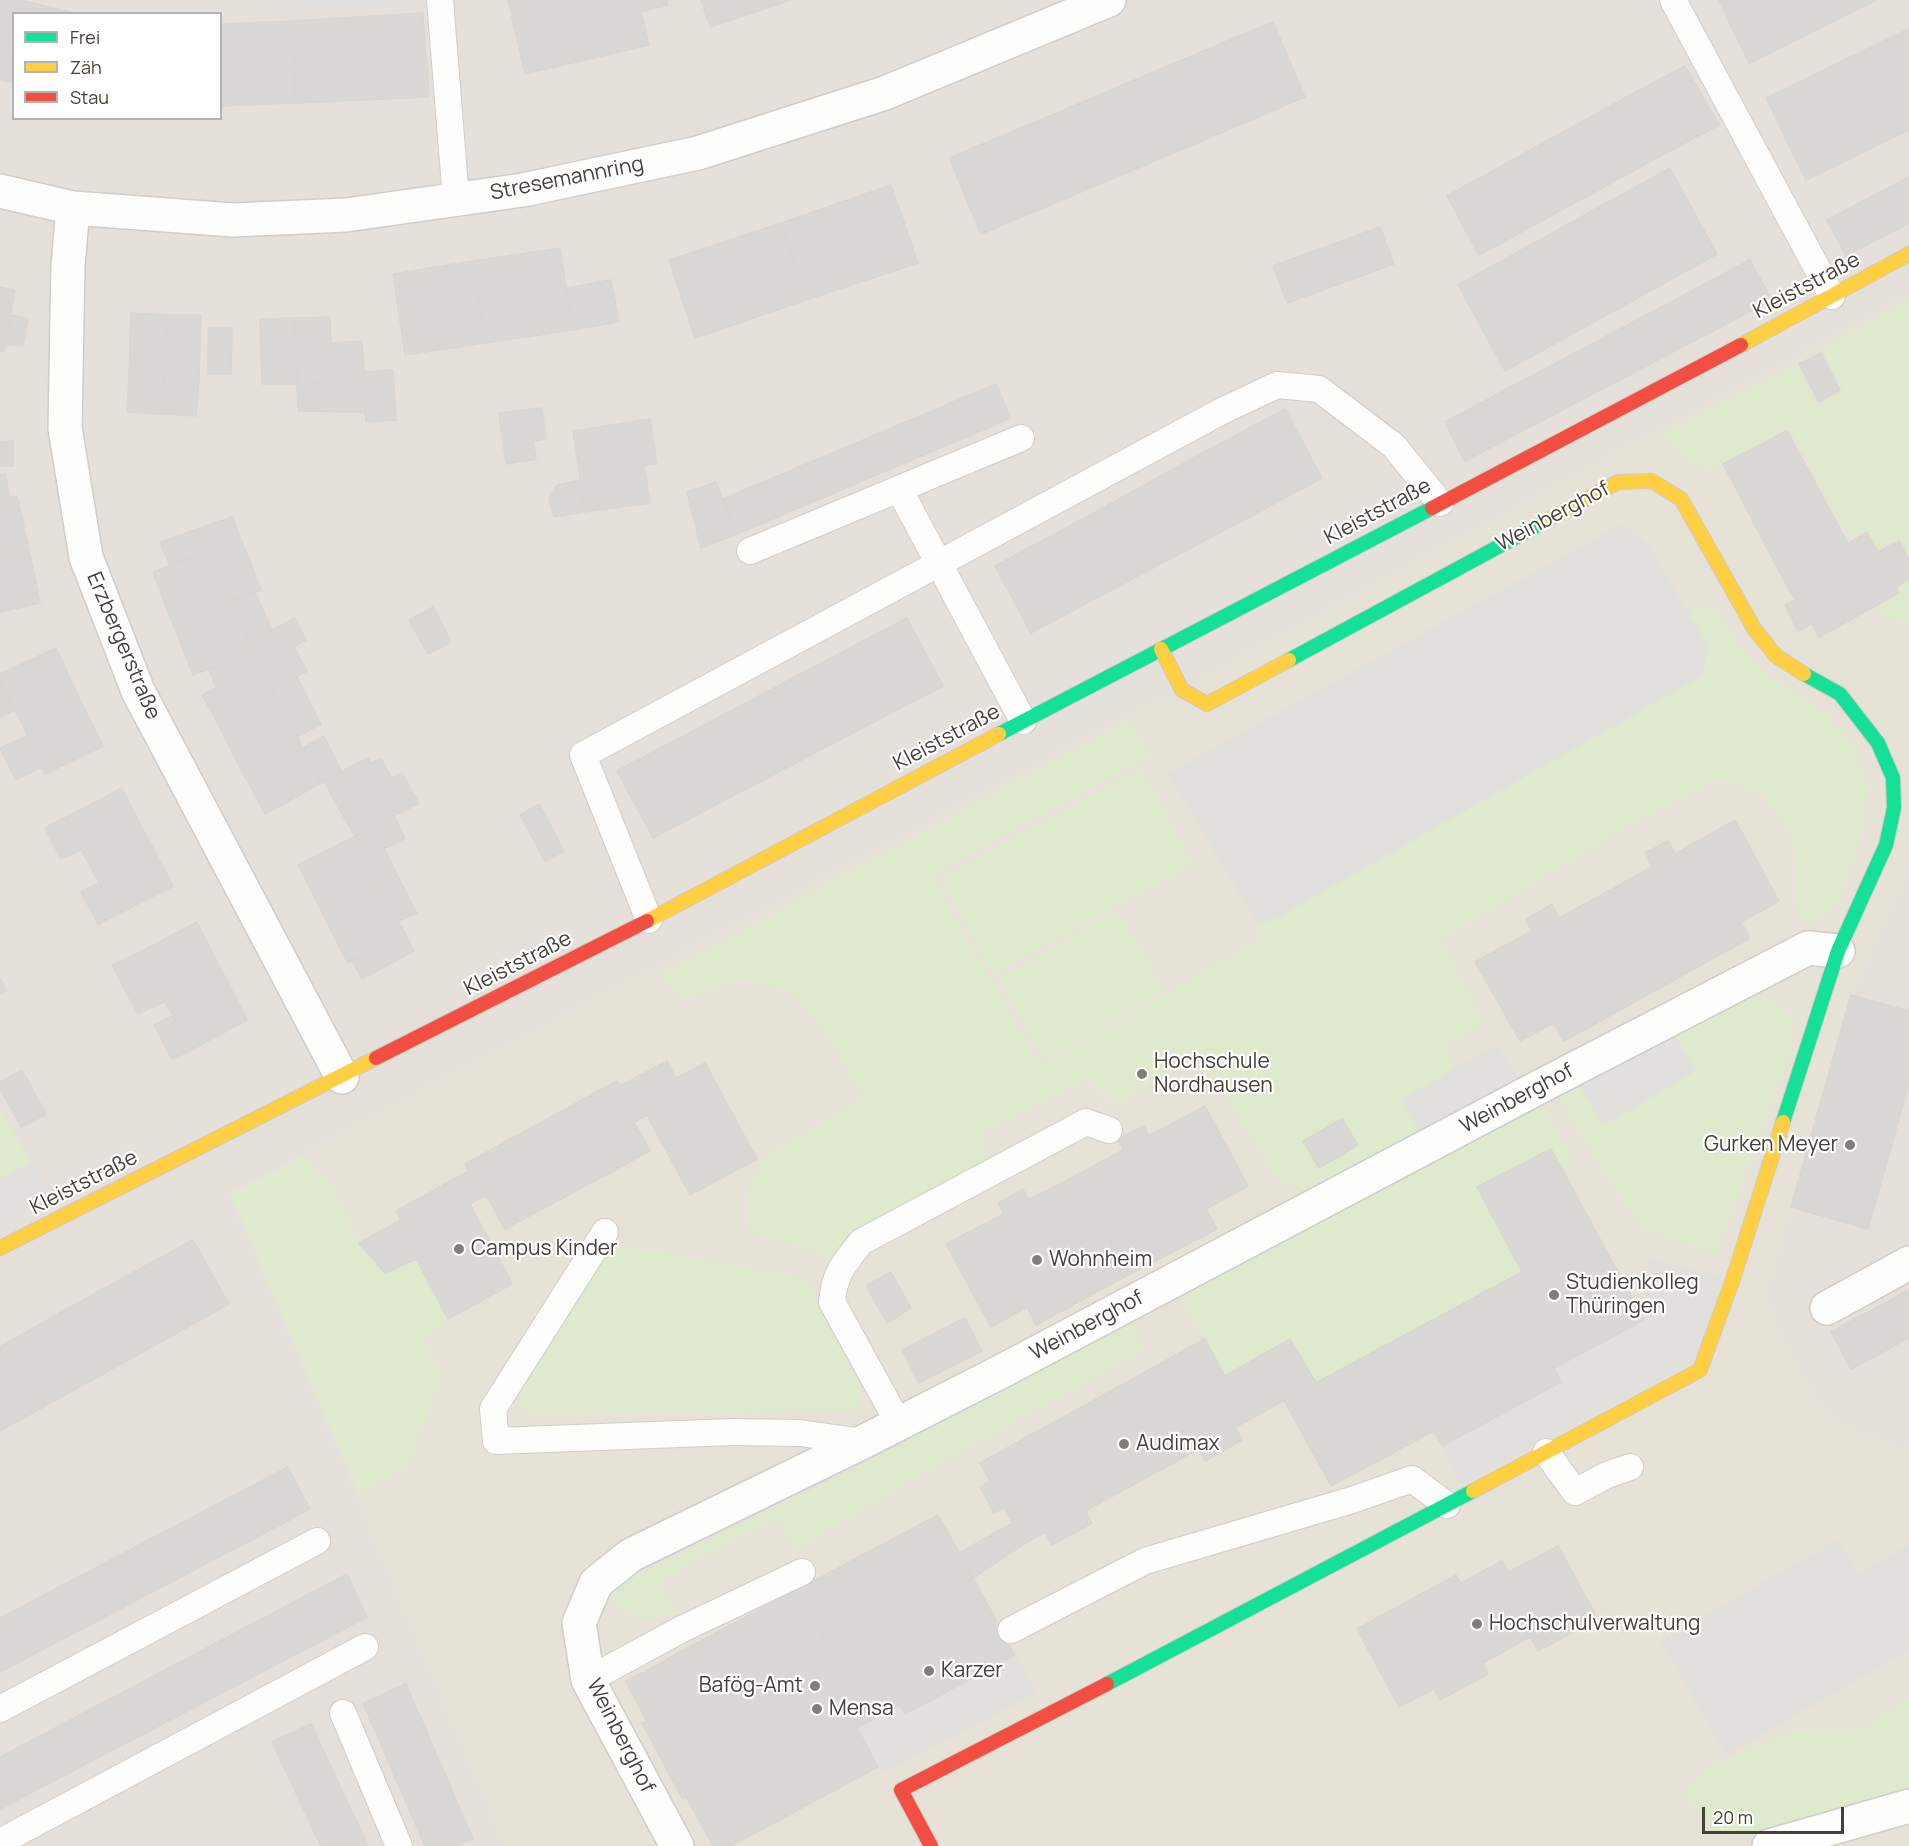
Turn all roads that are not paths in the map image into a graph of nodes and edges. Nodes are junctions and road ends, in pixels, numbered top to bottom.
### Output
1 (440, 0) edge
2 (1109, 0) edge
3 (1673, 0) edge
4 (0, 191) edge
5 (456, 199) junction
6 (73, 208) junction
7 (1909, 254) edge
8 (1832, 296) junction
9 (1021, 438) dead end
10 (900, 489) junction
11 (1440, 503) junction
12 (750, 551) dead end
13 (938, 564) junction
14 (1161, 649) junction
15 (1023, 721) junction
16 (650, 920) junction
17 (1838, 951) junction
18 (342, 1077) junction
19 (1109, 1130) dead end
20 (605, 1232) dead end
21 (0, 1248) edge
22 (1909, 1263) edge
23 (1827, 1308) dead end
24 (899, 1424) junction
25 (863, 1442) junction
26 (1546, 1452) junction
27 (1630, 1467) dead end
28 (1447, 1505) junction
29 (317, 1541) dead end
30 (802, 1572) dead end
31 (1011, 1630) dead end
32 (365, 1647) dead end
33 (588, 1680) junction
34 (0, 1710) edge
35 (343, 1713) dead end
36 (1909, 1806) edge
37 (0, 1842) edge
38 (399, 1846) edge
39 (677, 1846) edge
40 (931, 1846) edge
41 (1769, 1846) edge

1 - 5 lane
2 - 5 street, Stresemannring
3 - 8 lane
4 - 6 street, Stresemannring
5 - 6 street, Stresemannring
6 - 18 street, Erzbergerstraße
7 - 8 street, Kleiststraße
8 - 11 street, Kleiststraße
9 - 10 lane
10 - 12 lane
10 - 13 lane
11 - 13 lane
11 - 14 street, Kleiststraße
13 - 15 lane
13 - 16 lane
14 - 15 street, Kleiststraße
14 - 17 street, Weinberghof
15 - 16 street, Kleiststraße
16 - 18 street, Kleiststraße
17 - 24 street, Weinberghof
17 - 26 street, Weinberghof
18 - 21 street, Kleiststraße
19 - 24 lane
20 - 25 lane
22 - 23 street
24 - 25 street, Weinberghof
25 - 33 street, Weinberghof
26 - 27 lane
26 - 28 street, Weinberghof
28 - 31 lane
28 - 40 street, Weinberghof
29 - 34 lane
30 - 33 lane
32 - 37 lane
33 - 39 street, Weinberghof
35 - 38 lane
36 - 41 street

